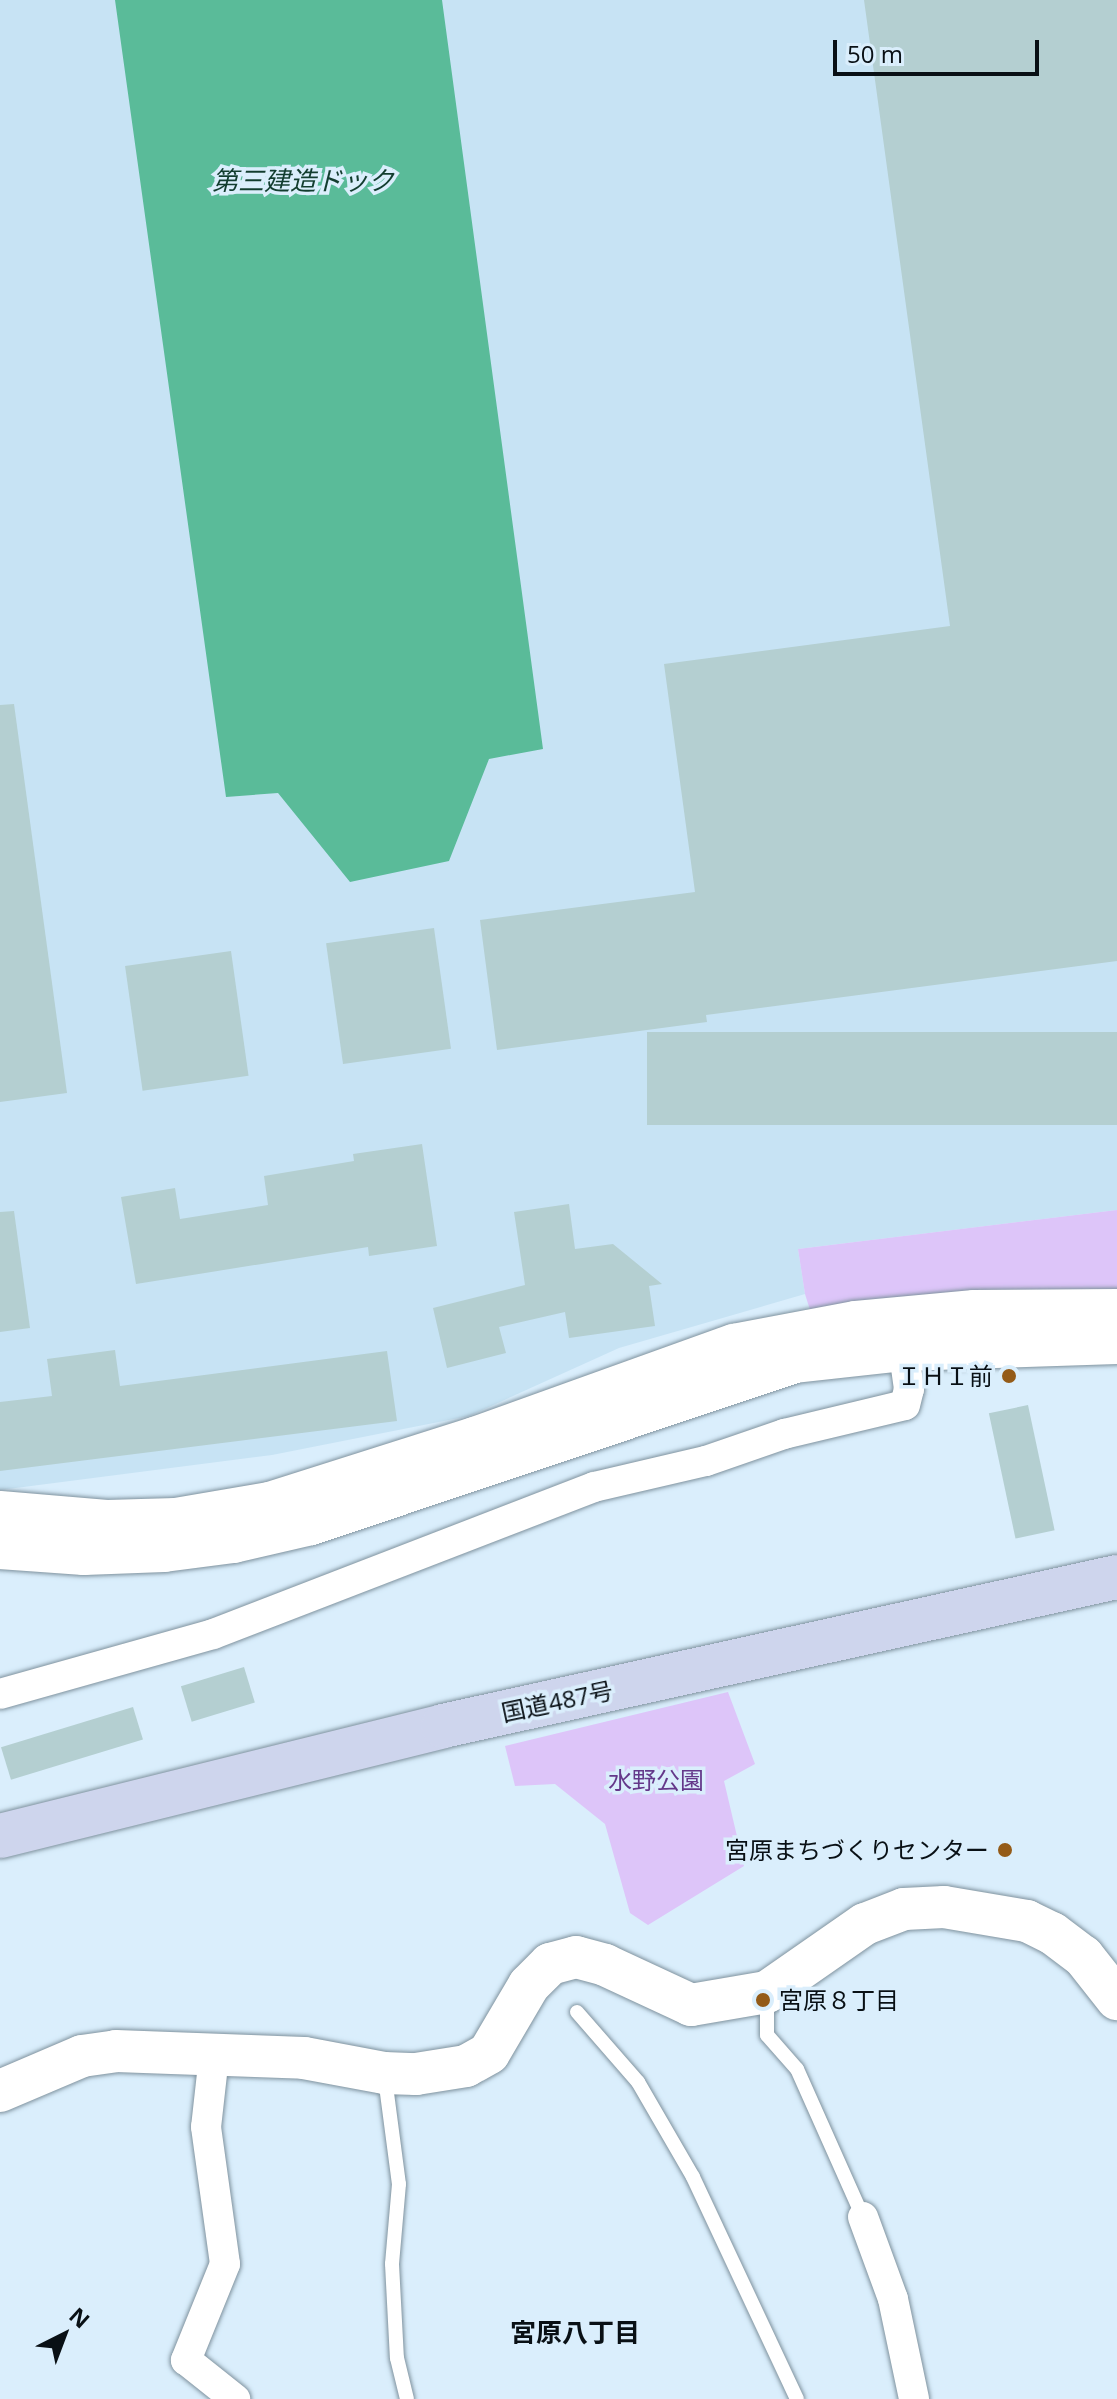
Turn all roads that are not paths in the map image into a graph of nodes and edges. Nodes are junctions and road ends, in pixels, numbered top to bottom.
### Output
1 (1117, 1310) edge
2 (902, 1334) junction
3 (1117, 1343) edge
4 (0, 1512) edge
5 (0, 1548) edge
6 (1117, 1577) edge
7 (0, 1694) edge
8 (0, 1836) edge
9 (767, 1992) junction
10 (1117, 1999) edge
11 (577, 2012) dead end
12 (214, 2056) junction
13 (384, 2073) junction
14 (0, 2091) edge
15 (863, 2217) joint
16 (235, 2399) edge
17 (407, 2399) edge
18 (797, 2399) edge
19 (914, 2399) edge

1 - 2 street
2 - 3 street
2 - 4 street
2 - 5 street
2 - 7 street
6 - 8 highway, 国道487号
9 - 10 street
9 - 13 street
9 - 15 lane
11 - 18 lane
12 - 13 street
12 - 14 street
12 - 16 street
13 - 17 lane
15 - 19 street

